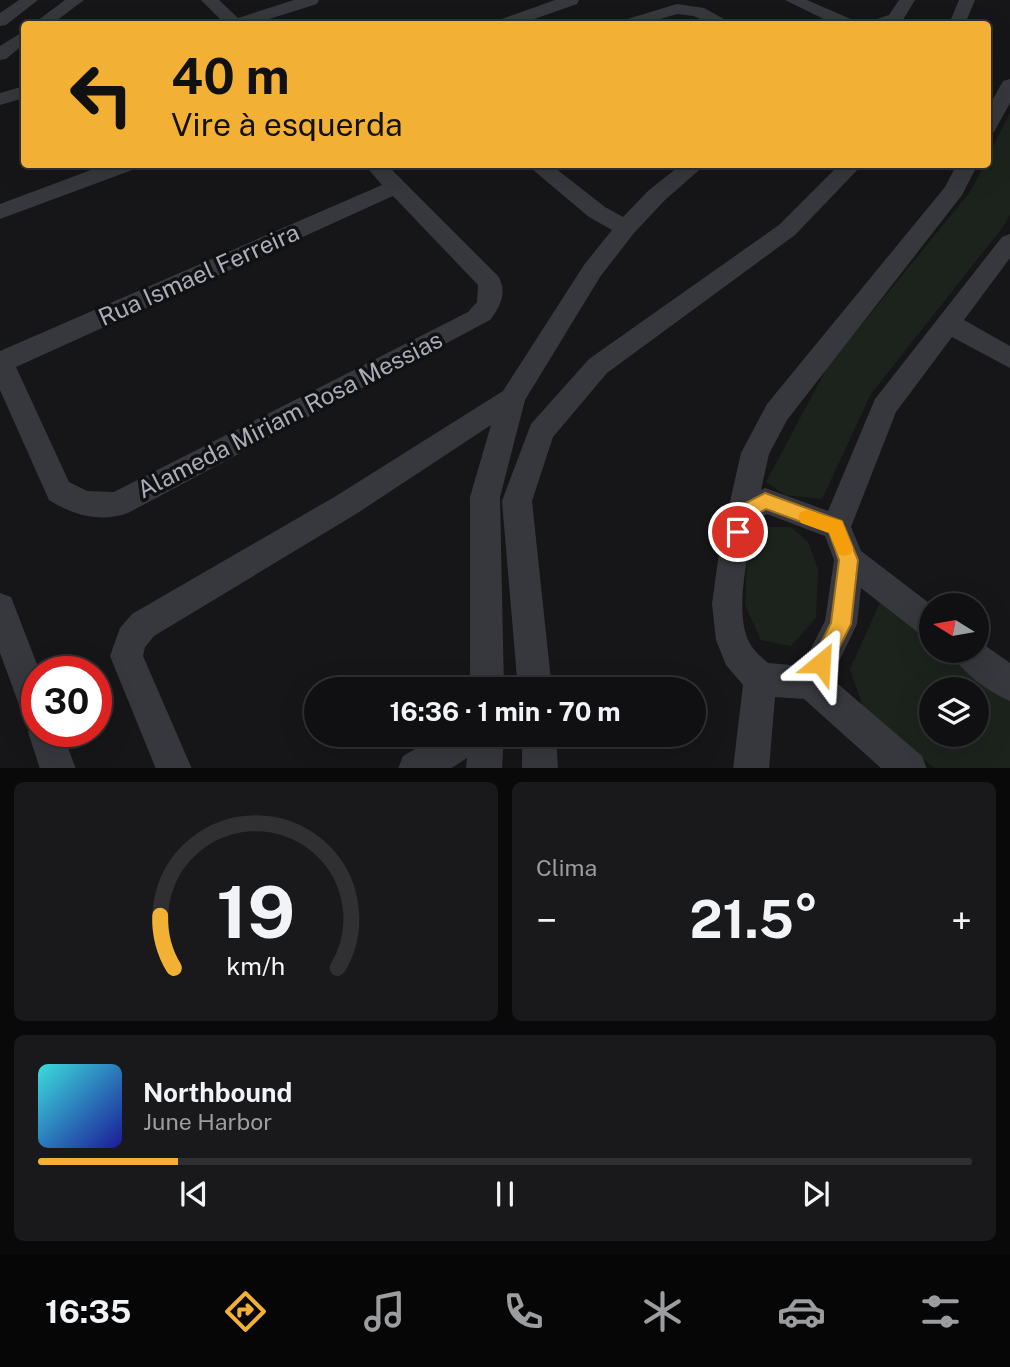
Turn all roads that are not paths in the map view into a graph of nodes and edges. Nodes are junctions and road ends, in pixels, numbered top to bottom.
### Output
1 (30, 0) edge
2 (76, 0) edge
3 (209, 0) edge
4 (312, 0) edge
5 (571, 0) edge
6 (793, 0) edge
7 (907, 0) edge
8 (967, 0) edge
9 (0, 21) edge
10 (45, 21) edge
11 (233, 21) edge
12 (246, 21) edge
13 (513, 21) edge
14 (638, 21) edge
15 (719, 21) edge
16 (840, 21) edge
17 (889, 21) edge
18 (958, 21) edge
19 (21, 38) edge
20 (0, 55) edge
21 (1010, 85) edge
22 (21, 93) edge
23 (0, 99) edge
24 (991, 121) edge
25 (117, 168) edge
26 (378, 168) edge
27 (541, 168) edge
28 (691, 168) edge
29 (849, 168) edge
30 (966, 168) edge
31 (396, 187) junction
32 (0, 212) edge
33 (626, 228) junction
34 (1010, 242) edge
35 (948, 323) junction
36 (1010, 358) edge
37 (1, 362) edge
38 (512, 398) junction
39 (743, 513) junction
40 (836, 527) junction
41 (849, 560) junction
42 (0, 608) edge
43 (919, 614) edge
44 (983, 663) edge
45 (21, 665) edge
46 (487, 677) edge
47 (533, 677) edge
48 (760, 679) junction
49 (811, 683) junction
50 (1010, 684) edge
51 (50, 747) edge
52 (452, 747) edge
53 (486, 747) edge
54 (539, 747) edge
55 (58, 768) edge
56 (174, 768) edge
57 (416, 768) edge
58 (484, 768) edge
59 (540, 768) edge
60 (751, 768) edge
61 (909, 768) edge

1 - 9 street
2 - 10 street
3 - 11 street
4 - 12 street
5 - 13 street
6 - 16 street
7 - 17 street
8 - 18 street
14 - 15 street
19 - 20 street
21 - 24 street
22 - 23 street
25 - 32 street
26 - 31 street
27 - 33 street
28 - 33 street
29 - 47 street
30 - 39 street
31 - 37 street, Rua Ismael Ferreira
31 - 37 street, Alameda Miriam Rosa Messias
33 - 38 street
34 - 35 street
35 - 36 street
35 - 40 street
38 - 46 street
38 - 56 street
39 - 40 street
39 - 48 street
40 - 41 street
41 - 43 street
41 - 49 street
42 - 45 street
44 - 50 street
48 - 49 street
48 - 60 street
49 - 61 street
51 - 55 street
52 - 57 street
53 - 58 street
54 - 59 street

